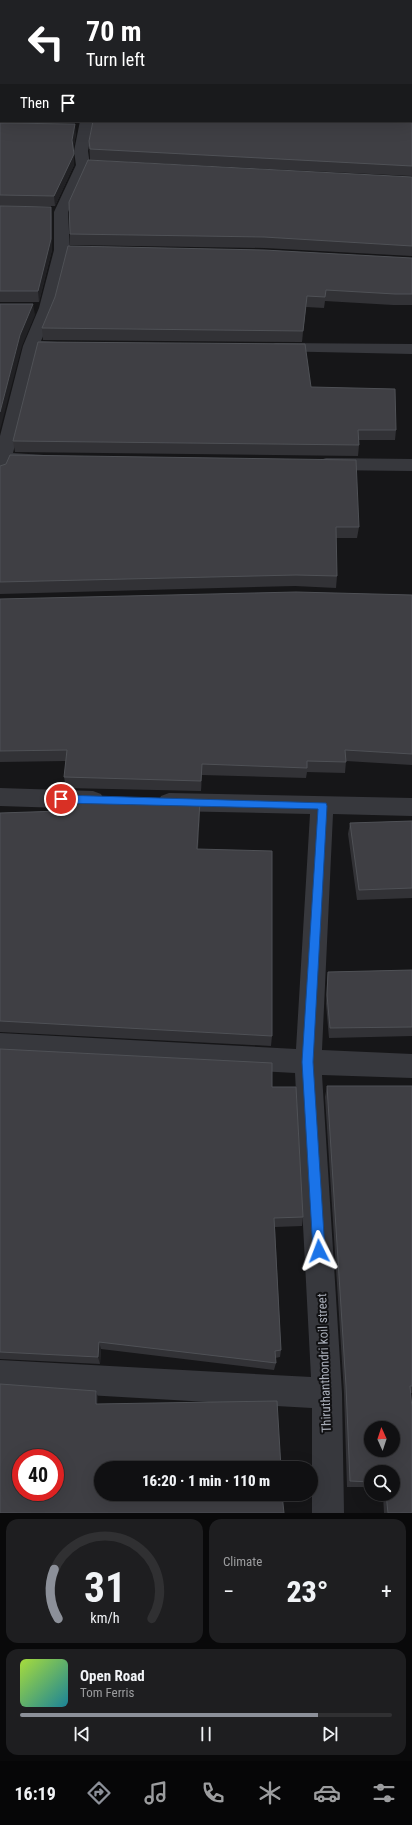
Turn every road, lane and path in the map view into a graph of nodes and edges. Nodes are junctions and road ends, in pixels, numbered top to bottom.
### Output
1 (80, 126) edge
2 (83, 165) junction
3 (98, 166) edge
4 (31, 346) junction
5 (86, 346) edge
6 (261, 348) edge
7 (412, 349) edge
8 (6, 426) edge
9 (58, 460) edge
10 (310, 464) edge
11 (2, 465) edge
12 (412, 465) edge
13 (0, 797) edge
14 (110, 800) edge
15 (149, 801) edge
16 (322, 806) junction
17 (412, 807) edge
18 (0, 1045) edge
19 (308, 1062) junction
20 (412, 1066) edge
21 (0, 1375) edge
22 (327, 1393) junction
23 (328, 1513) edge

1 - 2 street
2 - 3 street
2 - 4 street
4 - 5 street
4 - 8 street
6 - 7 street
8 - 11 street
9 - 11 street
10 - 12 street
13 - 14 street
15 - 16 street
16 - 17 street
16 - 19 street, Thiruthanthondri koil street
18 - 19 street
19 - 20 street
19 - 22 street, Thiruthanthondri koil street
21 - 22 street
22 - 23 street, Thiruthanthondri koil street

